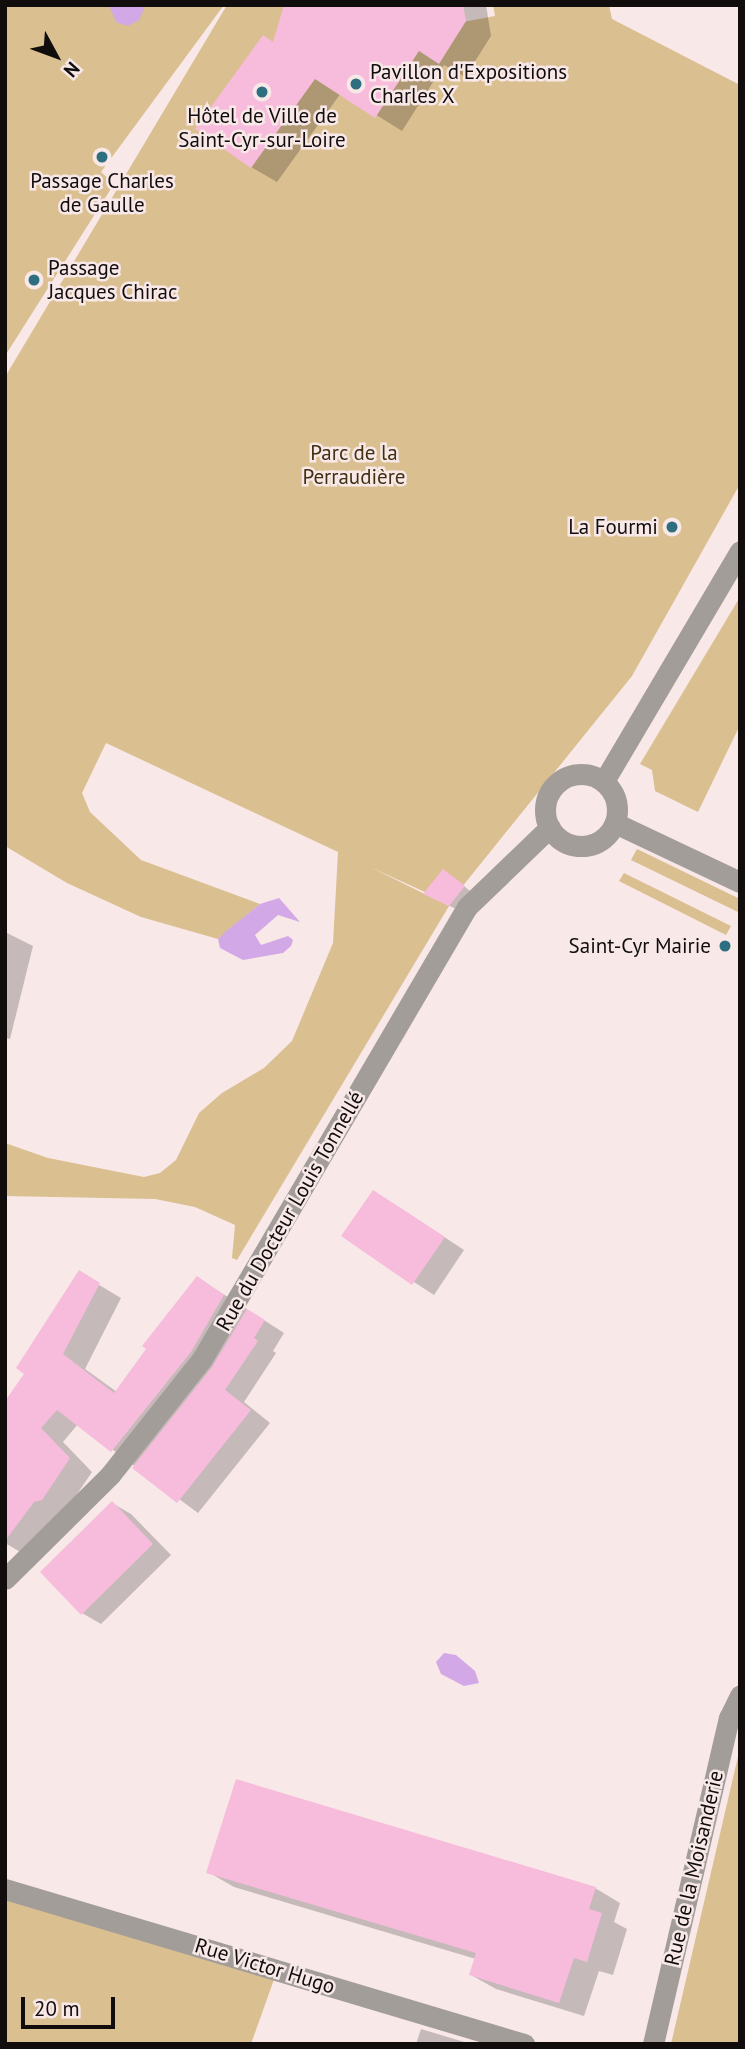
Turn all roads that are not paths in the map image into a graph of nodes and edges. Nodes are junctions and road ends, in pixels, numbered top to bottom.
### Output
1 (740, 551) edge
2 (604, 782) junction
3 (615, 823) junction
4 (550, 827) junction
5 (740, 882) edge
6 (5, 1579) edge
7 (740, 1695) edge
8 (5, 1889) edge
9 (524, 2044) edge
10 (653, 2044) edge

1 - 2 street
2 - 3 street
2 - 4 street
3 - 4 street
3 - 5 street
4 - 6 street, Rue du Docteur Louis Tonnellé
7 - 10 street, Rue de la Moisanderie
8 - 9 street, Rue Victor Hugo

